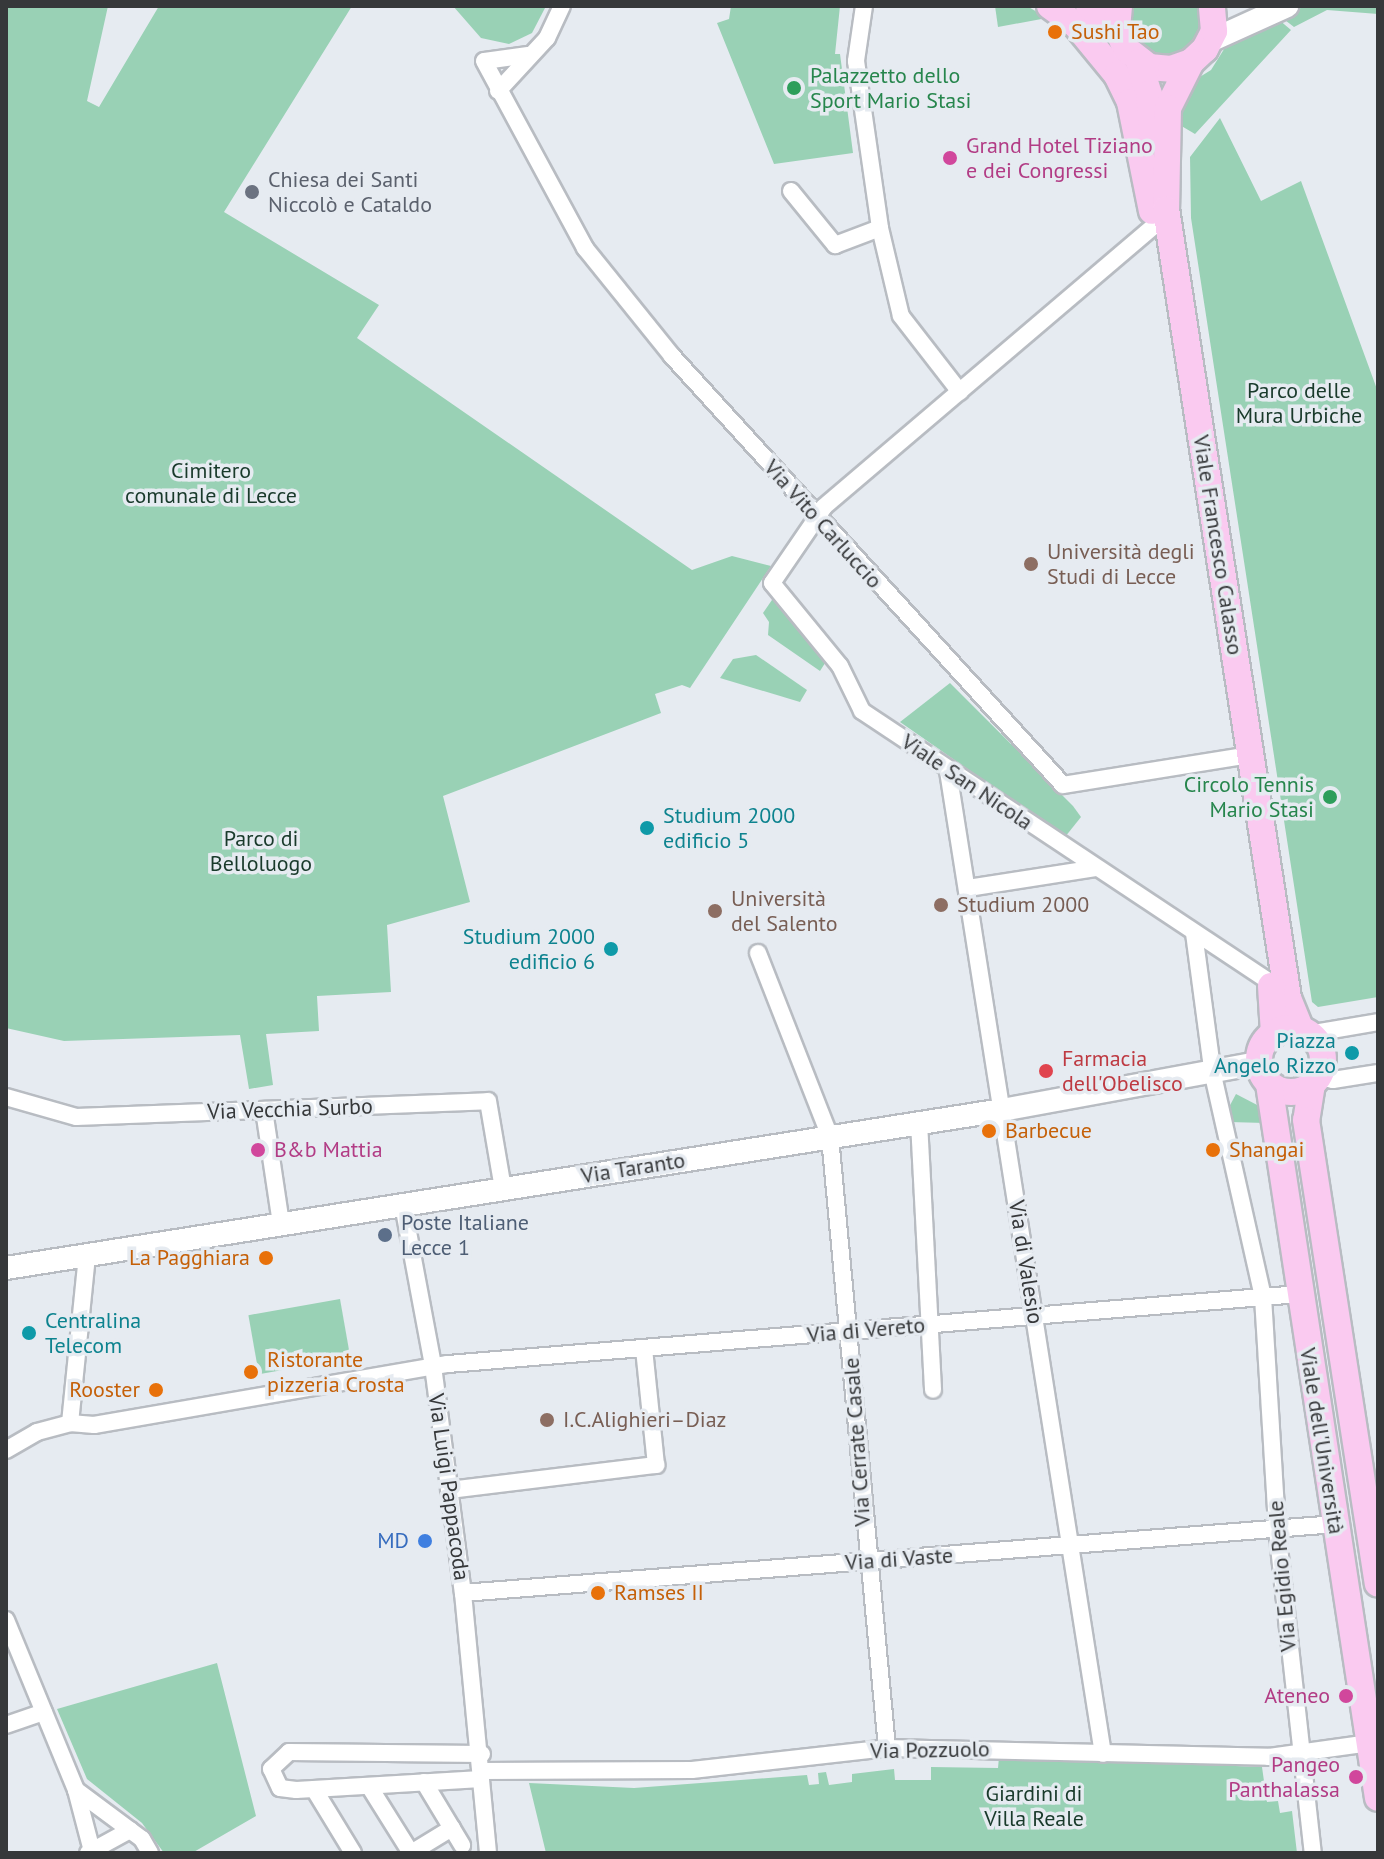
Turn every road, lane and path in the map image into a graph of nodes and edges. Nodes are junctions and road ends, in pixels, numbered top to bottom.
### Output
1 (864, 6) edge
2 (1050, 6) edge
3 (1089, 6) edge
4 (1212, 6) edge
5 (1287, 6) edge
6 (558, 9) edge
7 (1210, 41) junction
8 (1122, 42) edge
9 (528, 55) junction
10 (1191, 62) junction
11 (498, 91) junction
12 (791, 191) dead end
13 (1154, 218) junction
14 (880, 228) junction
15 (960, 392) junction
16 (817, 517) junction
17 (1242, 756) junction
18 (948, 771) junction
19 (1095, 868) junction
20 (968, 888) junction
21 (1194, 933) junction
22 (758, 953) dead end
23 (1270, 982) junction
24 (1378, 1022) edge
25 (1304, 1032) junction
26 (1274, 1034) junction
27 (1378, 1073) edge
28 (1264, 1074) junction
29 (1213, 1075) junction
30 (1315, 1080) junction
31 (6, 1097) edge
32 (264, 1110) junction
33 (1002, 1110) junction
34 (919, 1122) junction
35 (830, 1137) junction
36 (503, 1189) junction
37 (403, 1205) junction
38 (281, 1224) junction
39 (87, 1256) junction
40 (6, 1268) edge
41 (1300, 1294) junction
42 (1263, 1297) junction
43 (1035, 1316) junction
44 (929, 1325) junction
45 (849, 1331) junction
46 (644, 1349) junction
47 (433, 1366) junction
48 (933, 1390) dead end
49 (70, 1423) junction
50 (6, 1450) edge
51 (449, 1490) junction
52 (1373, 1522) edge
53 (1335, 1524) junction
54 (1277, 1529) junction
55 (1069, 1546) junction
56 (866, 1561) junction
57 (1378, 1583) edge
58 (463, 1593) junction
59 (6, 1620) edge
60 (44, 1712) junction
61 (6, 1725) edge
62 (1374, 1743) edge
63 (887, 1748) junction
64 (1299, 1753) junction
65 (1103, 1754) junction
66 (482, 1768) junction
67 (424, 1782) junction
68 (369, 1786) junction
69 (314, 1789) junction
70 (76, 1790) junction
71 (1378, 1798) edge
72 (452, 1828) junction
73 (130, 1830) junction
74 (462, 1845) dead end
75 (90, 1852) edge
76 (150, 1853) edge
77 (353, 1853) edge
78 (488, 1853) edge
79 (1313, 1853) edge

1 - 14 street
2 - 8 main road
3 - 8 main road
4 - 7 main road
5 - 7 main road
6 - 9 street
7 - 10 main road, Viale Francesco Calasso
8 - 10 main road
8 - 13 main road, Viale Francesco Calasso
9 - 11 street
9 - 11 street, Via Vito Carluccio
10 - 17 main road, Viale Francesco Calasso
11 - 16 street, Via Vito Carluccio
12 - 14 street
13 - 15 street
13 - 17 main road, Viale Francesco Calasso
14 - 15 street
15 - 16 street
16 - 17 street, Via Vito Carluccio
16 - 18 street, Viale San Nicola
17 - 23 main road, Viale Francesco Calasso
17 - 25 main road, Viale Francesco Calasso
18 - 19 street, Viale San Nicola
18 - 20 street, Via di Valesio
19 - 20 street
19 - 21 street, Viale San Nicola
20 - 33 street, Via di Valesio
21 - 23 street, Viale San Nicola
21 - 29 street
22 - 35 street, Via Cerrate Casale
23 - 26 main road, Viale Francesco Calasso
24 - 25 street
25 - 26 main road
25 - 30 main road
26 - 28 main road
27 - 30 street
28 - 29 main road, Via Taranto
28 - 30 main road
28 - 41 main road, Viale dell'Università
29 - 33 main road, Via Taranto
29 - 42 street
30 - 52 main road, Viale dell'Università
31 - 32 street, Via Vecchia Surbo
32 - 36 street, Via Vecchia Surbo
32 - 38 street
33 - 34 main road, Via Taranto
33 - 43 street, Via di Valesio
34 - 35 main road, Via Taranto
34 - 44 street
35 - 36 main road, Via Taranto
35 - 45 street, Via Cerrate Casale
36 - 37 main road, Via Taranto
37 - 38 main road, Via Taranto
37 - 47 street, Via Luigi Pappacoda
38 - 39 main road, Via Taranto
39 - 40 main road, Via Taranto
39 - 49 street
41 - 42 street, Via di Vereto
41 - 53 main road, Viale dell'Università
42 - 43 street, Via di Vereto
42 - 54 street, Via Egidio Reale
43 - 44 street, Via di Vereto
43 - 55 street, Via di Valesio
44 - 45 street, Via di Vereto
44 - 48 street
45 - 46 street, Via di Vereto
45 - 56 street, Via Cerrate Casale
46 - 47 street, Via di Vereto
46 - 51 street
47 - 49 street, Via di Vereto
47 - 51 street, Via Luigi Pappacoda
49 - 50 street, Via di Vereto
51 - 58 street, Via Luigi Pappacoda
52 - 57 main road, Viale dell'Università
53 - 54 street, Via di Vaste
53 - 62 main road, Viale dell'Università
54 - 55 street, Via di Vaste
54 - 64 street, Via Egidio Reale
55 - 56 street, Via di Vaste
55 - 65 street, Via di Valesio
56 - 58 street, Via di Vaste
56 - 63 street, Via Cerrate Casale
58 - 66 street, Via Luigi Pappacoda
59 - 60 street
60 - 61 street
60 - 70 street
62 - 64 street, Via Pozzuolo
62 - 71 main road, Viale dell'Università
63 - 65 street, Via Pozzuolo
63 - 66 street, Via Pozzuolo
64 - 65 street, Via Pozzuolo
64 - 79 street, Via Egidio Reale
66 - 67 street, Via Pozzuolo
66 - 69 street, Via Pozzuolo
66 - 78 street, Via Luigi Pappacoda
67 - 68 street, Via Pozzuolo
67 - 72 street
68 - 69 street, Via Pozzuolo
68 - 72 street
69 - 77 street
70 - 73 street
70 - 75 street
72 - 74 street
73 - 75 street
73 - 76 street

